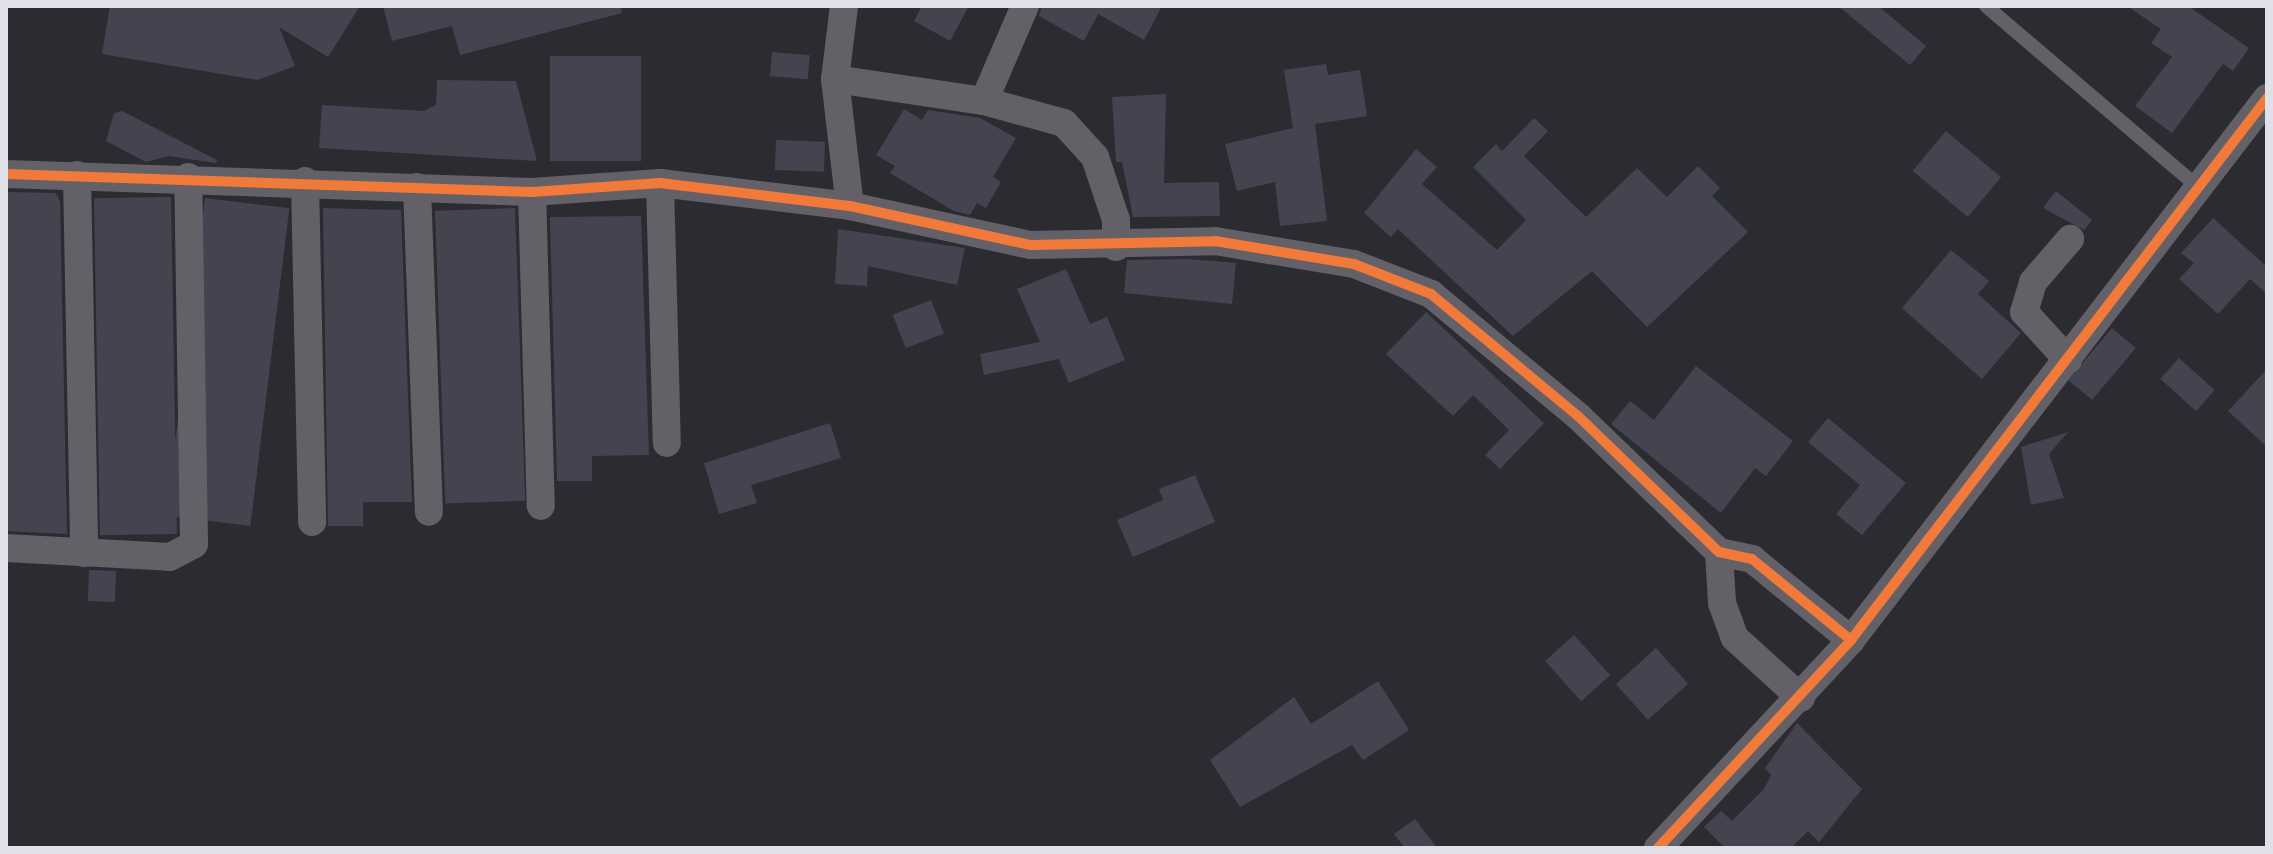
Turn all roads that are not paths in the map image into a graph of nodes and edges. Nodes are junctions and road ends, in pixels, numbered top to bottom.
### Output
1 (844, 6) edge
2 (1025, 6) edge
3 (1986, 6) edge
4 (835, 79) junction
5 (2267, 98) edge
6 (984, 101) junction
7 (6, 174) edge
8 (77, 175) junction
9 (188, 177) junction
10 (305, 181) junction
11 (660, 183) junction
12 (417, 187) junction
13 (2198, 187) junction
14 (532, 192) junction
15 (850, 206) junction
16 (2070, 239) dead end
17 (1116, 247) junction
18 (2068, 360) junction
19 (667, 443) dead end
20 (541, 506) dead end
21 (429, 512) dead end
22 (312, 522) dead end
23 (6, 548) edge
24 (1719, 552) junction
25 (84, 553) junction
26 (1851, 640) junction
27 (1801, 698) junction
28 (1658, 848) edge

1 - 4 street
2 - 6 street
3 - 13 lane
4 - 6 street
4 - 15 street
5 - 13 street
6 - 17 street
7 - 8 street
8 - 9 street
8 - 25 street
9 - 10 street
9 - 25 street
10 - 12 street
10 - 22 street
11 - 14 street
11 - 15 street
11 - 19 street
12 - 14 street
12 - 21 street
13 - 18 street
14 - 20 street
15 - 17 street
16 - 18 street
17 - 24 street
18 - 26 street
23 - 25 street
24 - 26 street
24 - 27 street
26 - 27 street
27 - 28 street

